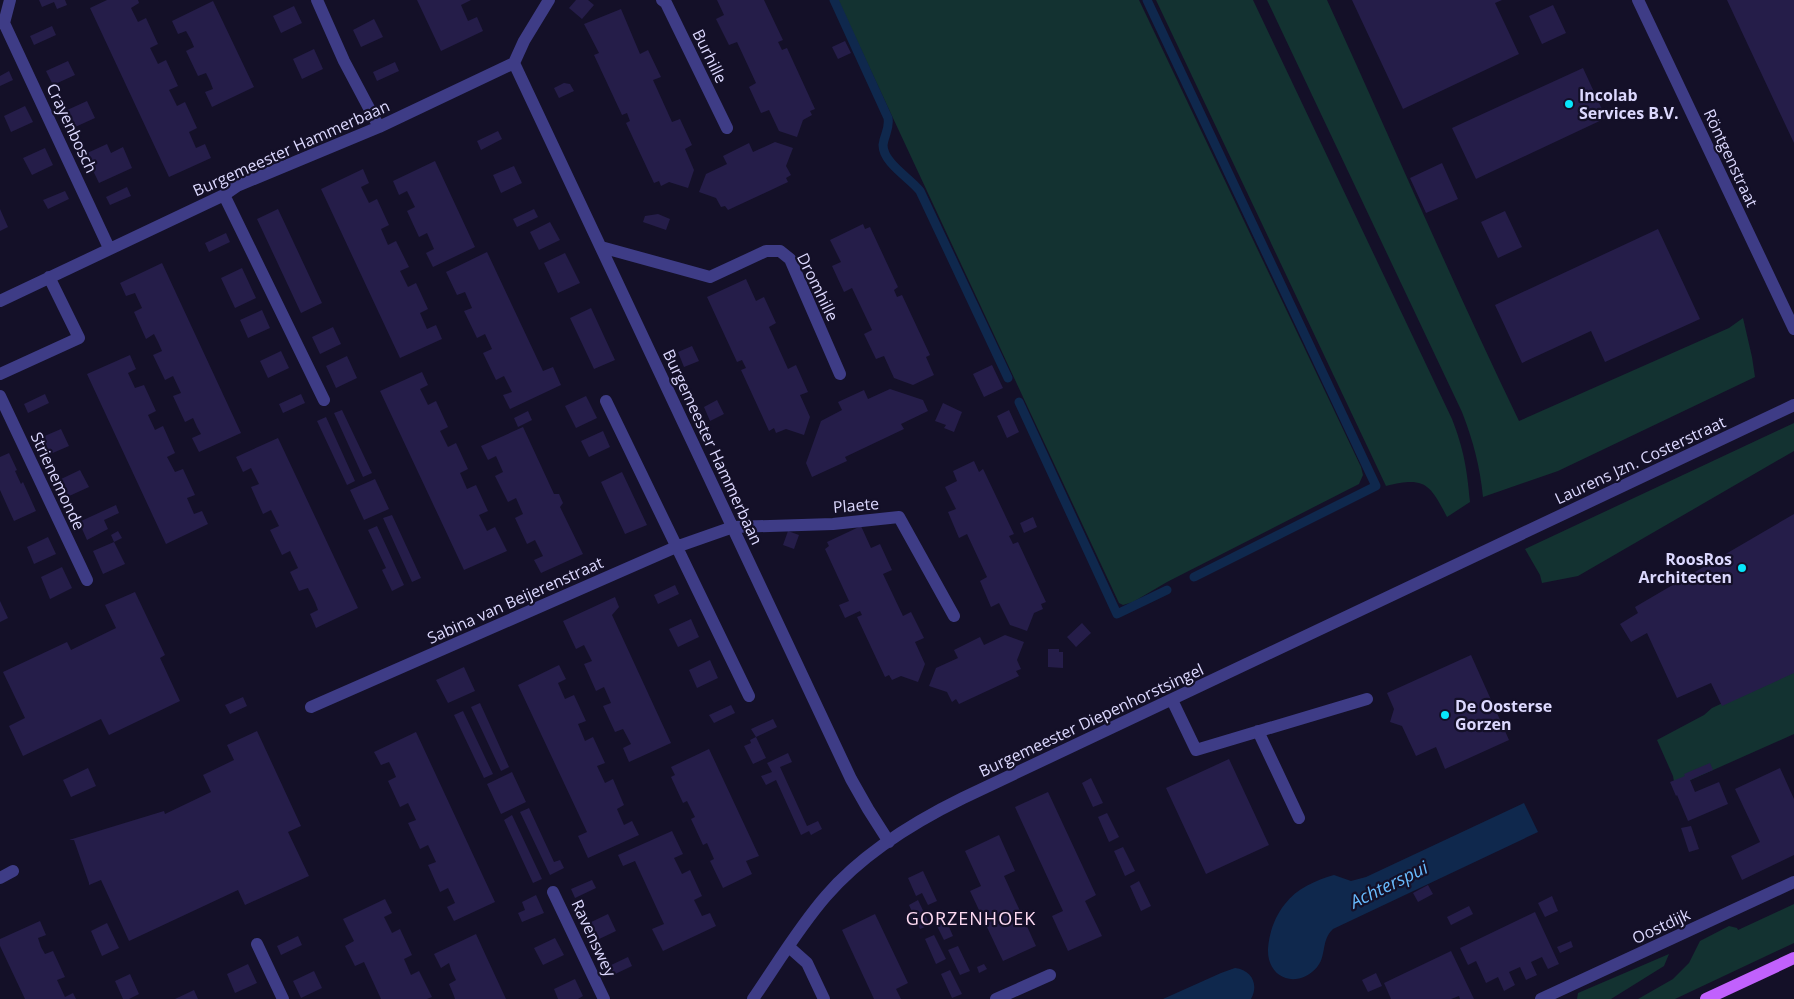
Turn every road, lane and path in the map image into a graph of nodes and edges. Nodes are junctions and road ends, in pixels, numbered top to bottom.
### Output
1 (10, 0) edge
2 (317, 0) edge
3 (549, 0) edge
4 (662, 0) edge
5 (1638, 0) edge
6 (2, 23) edge
7 (514, 63) junction
8 (379, 127) junction
9 (727, 128) dead end
10 (224, 194) junction
11 (109, 248) junction
12 (601, 248) junction
13 (49, 277) junction
14 (0, 301) edge
15 (1794, 329) edge
16 (0, 374) edge
17 (840, 374) dead end
18 (0, 396) edge
19 (324, 400) dead end
20 (606, 401) dead end
21 (1794, 405) edge
22 (733, 528) junction
23 (1499, 545) joint
24 (676, 547) junction
25 (87, 580) dead end
26 (954, 616) dead end
27 (749, 696) dead end
28 (1367, 699) dead end
29 (1172, 700) junction
30 (311, 707) dead end
31 (1258, 731) junction
32 (1299, 818) dead end
33 (889, 842) junction
34 (13, 871) dead end
35 (0, 878) edge
36 (1794, 882) edge
37 (553, 892) dead end
38 (257, 944) dead end
39 (789, 948) junction
40 (1794, 958) edge
41 (1050, 975) dead end
42 (283, 999) edge
43 (604, 999) edge
44 (754, 999) edge
45 (824, 999) edge
46 (996, 999) edge
47 (1541, 999) edge
48 (1706, 999) edge

1 - 6 street, Crayenbosch
2 - 8 street
3 - 7 street
4 - 9 street, Burhille
5 - 15 street, Röntgenstraat
6 - 11 street, Crayenbosch
7 - 8 street, Burgemeester Hammerbaan
7 - 12 street, Burgemeester Hammerbaan
8 - 10 street, Burgemeester Hammerbaan
10 - 11 street, Burgemeester Hammerbaan
10 - 19 street
11 - 13 street, Burgemeester Hammerbaan
12 - 17 street, Dromhille
12 - 22 street, Burgemeester Hammerbaan
13 - 14 street, Burgemeester Hammerbaan
13 - 16 street
18 - 25 street, Strienemonde
20 - 24 street
21 - 23 street, Laurens Jzn. Costerstraat
22 - 24 street, Sabina van Beijerenstraat
22 - 26 street, Plaete
22 - 33 street, Burgemeester Hammerbaan
23 - 29 street, Burgemeester Diepenhorstsingel
24 - 27 street
24 - 30 street, Sabina van Beijerenstraat
28 - 31 street
29 - 31 street
29 - 33 street, Burgemeester Diepenhorstsingel
31 - 32 street
33 - 39 street, Burgemeester Diepenhorstsingel
34 - 35 street
36 - 47 street, Oostdijk
37 - 43 street, Ravenswey
38 - 42 street
39 - 44 street, Burgemeester Diepenhorstsingel
39 - 45 street
40 - 48 main road
41 - 46 street

